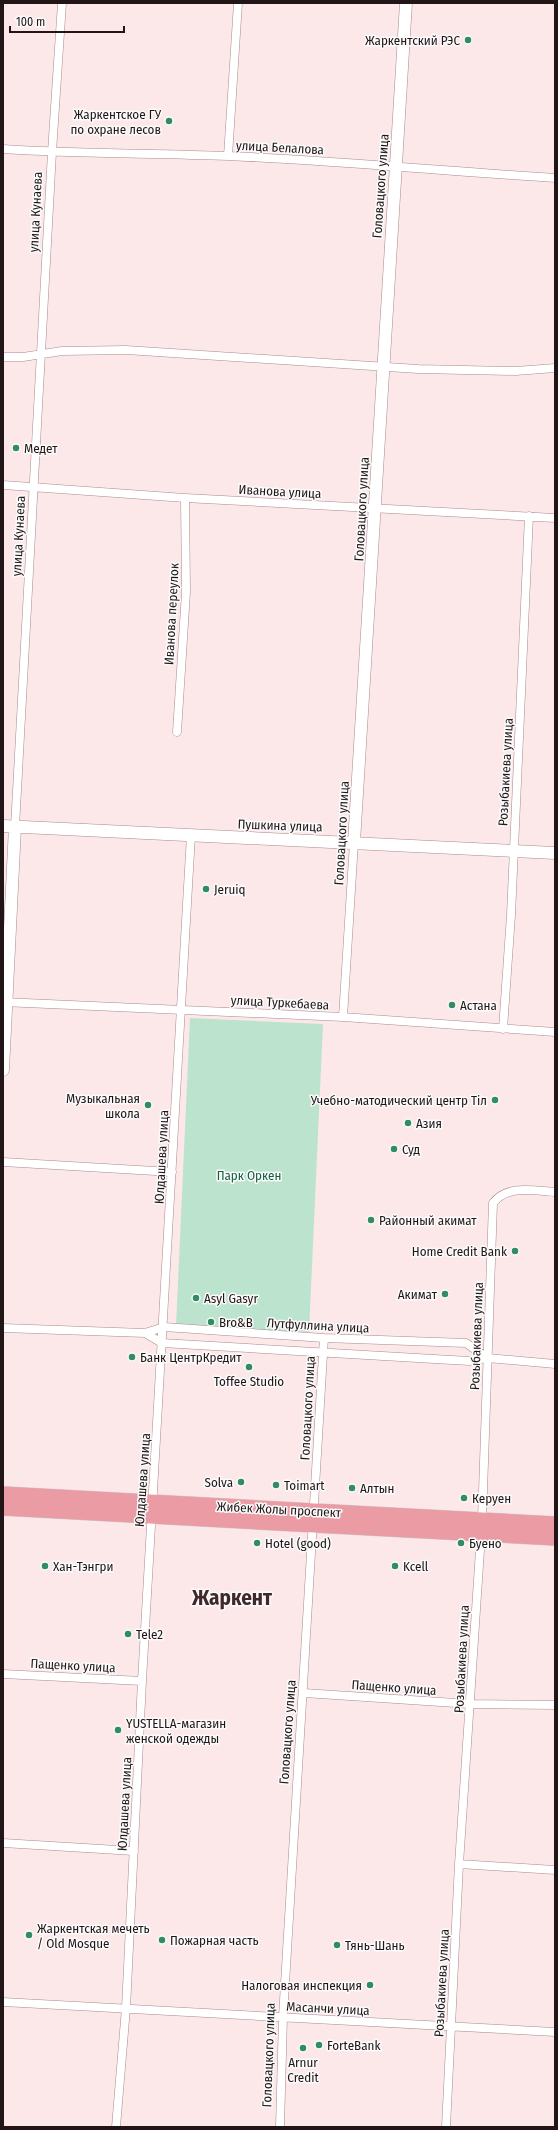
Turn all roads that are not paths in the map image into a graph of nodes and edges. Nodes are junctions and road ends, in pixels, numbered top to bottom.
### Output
1 (62, 3) edge
2 (238, 3) edge
3 (406, 3) edge
4 (3, 149) edge
5 (52, 152) junction
6 (228, 156) junction
7 (395, 166) junction
8 (555, 178) edge
9 (41, 354) junction
10 (3, 357) edge
11 (382, 367) junction
12 (555, 368) edge
13 (3, 485) edge
14 (34, 487) junction
15 (184, 498) junction
16 (375, 508) junction
17 (529, 516) junction
18 (555, 518) edge
19 (177, 732) dead end
20 (3, 826) edge
21 (15, 826) junction
22 (191, 835) junction
23 (354, 842) junction
24 (514, 851) junction
25 (555, 853) edge
26 (5, 1003) edge
27 (181, 1009) junction
28 (343, 1017) junction
29 (503, 1029) junction
30 (555, 1032) edge
31 (3, 1070) edge
32 (3, 1162) edge
33 (172, 1172) junction
34 (555, 1192) edge
35 (164, 1326) junction
36 (3, 1328) edge
37 (145, 1333) junction
38 (324, 1338) junction
39 (162, 1343) junction
40 (324, 1353) junction
41 (487, 1358) junction
42 (555, 1364) edge
43 (3, 1494) edge
44 (3, 1508) edge
45 (152, 1509) junction
46 (313, 1518) junction
47 (555, 1524) edge
48 (481, 1527) junction
49 (555, 1538) edge
50 (3, 1674) edge
51 (142, 1681) junction
52 (304, 1693) junction
53 (471, 1704) junction
54 (555, 1706) edge
55 (3, 1843) edge
56 (134, 1851) junction
57 (459, 1864) junction
58 (555, 1870) edge
59 (3, 2002) edge
60 (126, 2008) junction
61 (283, 2017) junction
62 (451, 2027) junction
63 (555, 2032) edge
64 (116, 2127) edge
65 (280, 2127) edge
66 (446, 2127) edge

1 - 5 street, улица Кунаева
2 - 6 street
3 - 7 main road, Головацкого улица
4 - 5 street, улица Белалова
5 - 6 street, улица Белалова
5 - 9 street, улица Кунаева
6 - 7 street, улица Белалова
7 - 8 street, улица Белалова
7 - 11 main road, Головацкого улица
9 - 10 street
9 - 11 street
9 - 14 street, улица Кунаева
11 - 12 street
11 - 16 main road, Головацкого улица
13 - 14 street, Иванова улица
14 - 15 street, Иванова улица
14 - 21 street, улица Кунаева
15 - 16 street, Иванова улица
15 - 19 street, Иванова переулок
16 - 17 street, Иванова улица
16 - 23 main road, Головацкого улица
17 - 18 street, Иванова улица
17 - 24 street, Розыбакиева улица
20 - 21 main road, Пушкина улица
21 - 22 main road, Пушкина улица
21 - 26 main road, улица Кунаева
22 - 23 main road, Пушкина улица
22 - 27 street, Юлдашева улица
23 - 24 main road, Пушкина улица
23 - 28 street, Головацкого улица
24 - 25 main road, Пушкина улица
24 - 29 street, Розыбакиева улица
26 - 27 street, улица Туркебаева
26 - 31 main road, улица Кунаева
27 - 28 street, улица Туркебаева
27 - 33 street, Юлдашева улица
28 - 29 street, улица Туркебаева
29 - 30 street, улица Туркебаева
32 - 33 street
33 - 35 street, Юлдашева улица
34 - 41 street, Розыбакиева улица
35 - 37 street, Лутфуллина улица
35 - 38 street, Лутфуллина улица
35 - 39 street, Юлдашева улица
36 - 37 street, Лутфуллина улица
37 - 39 street, Лутфуллина улица
38 - 40 street, Головацкого улица
38 - 41 street, Лутфуллина улица
39 - 40 street, Лутфуллина улица
39 - 45 street, Юлдашева улица
40 - 41 street, Лутфуллина улица
40 - 46 street, Головацкого улица
41 - 42 street, Лутфуллина улица
41 - 48 street, Розыбакиева улица
43 - 45 highway, Жибек Жолы проспект
44 - 45 highway, Жибек Жолы проспект
45 - 46 highway, Жибек Жолы проспект
45 - 51 street, Юлдашева улица
46 - 48 highway, Жибек Жолы проспект
46 - 52 street, Головацкого улица
47 - 48 highway, Жибек Жолы проспект
48 - 49 highway, Жибек Жолы проспект
48 - 53 street, Розыбакиева улица
50 - 51 street, Пащенко улица
51 - 56 street, Юлдашева улица
52 - 53 street, Пащенко улица
52 - 61 street, Головацкого улица
53 - 54 street, Пащенко улица
53 - 57 street, Розыбакиева улица
55 - 56 street
56 - 60 street, Юлдашева улица
57 - 58 street
57 - 62 street, Розыбакиева улица
59 - 60 street, Масанчи улица
60 - 61 street, Масанчи улица
60 - 64 street, Юлдашева улица
61 - 62 street, Масанчи улица
61 - 65 street, Головацкого улица
62 - 63 street, Масанчи улица
62 - 66 street, Розыбакиева улица

